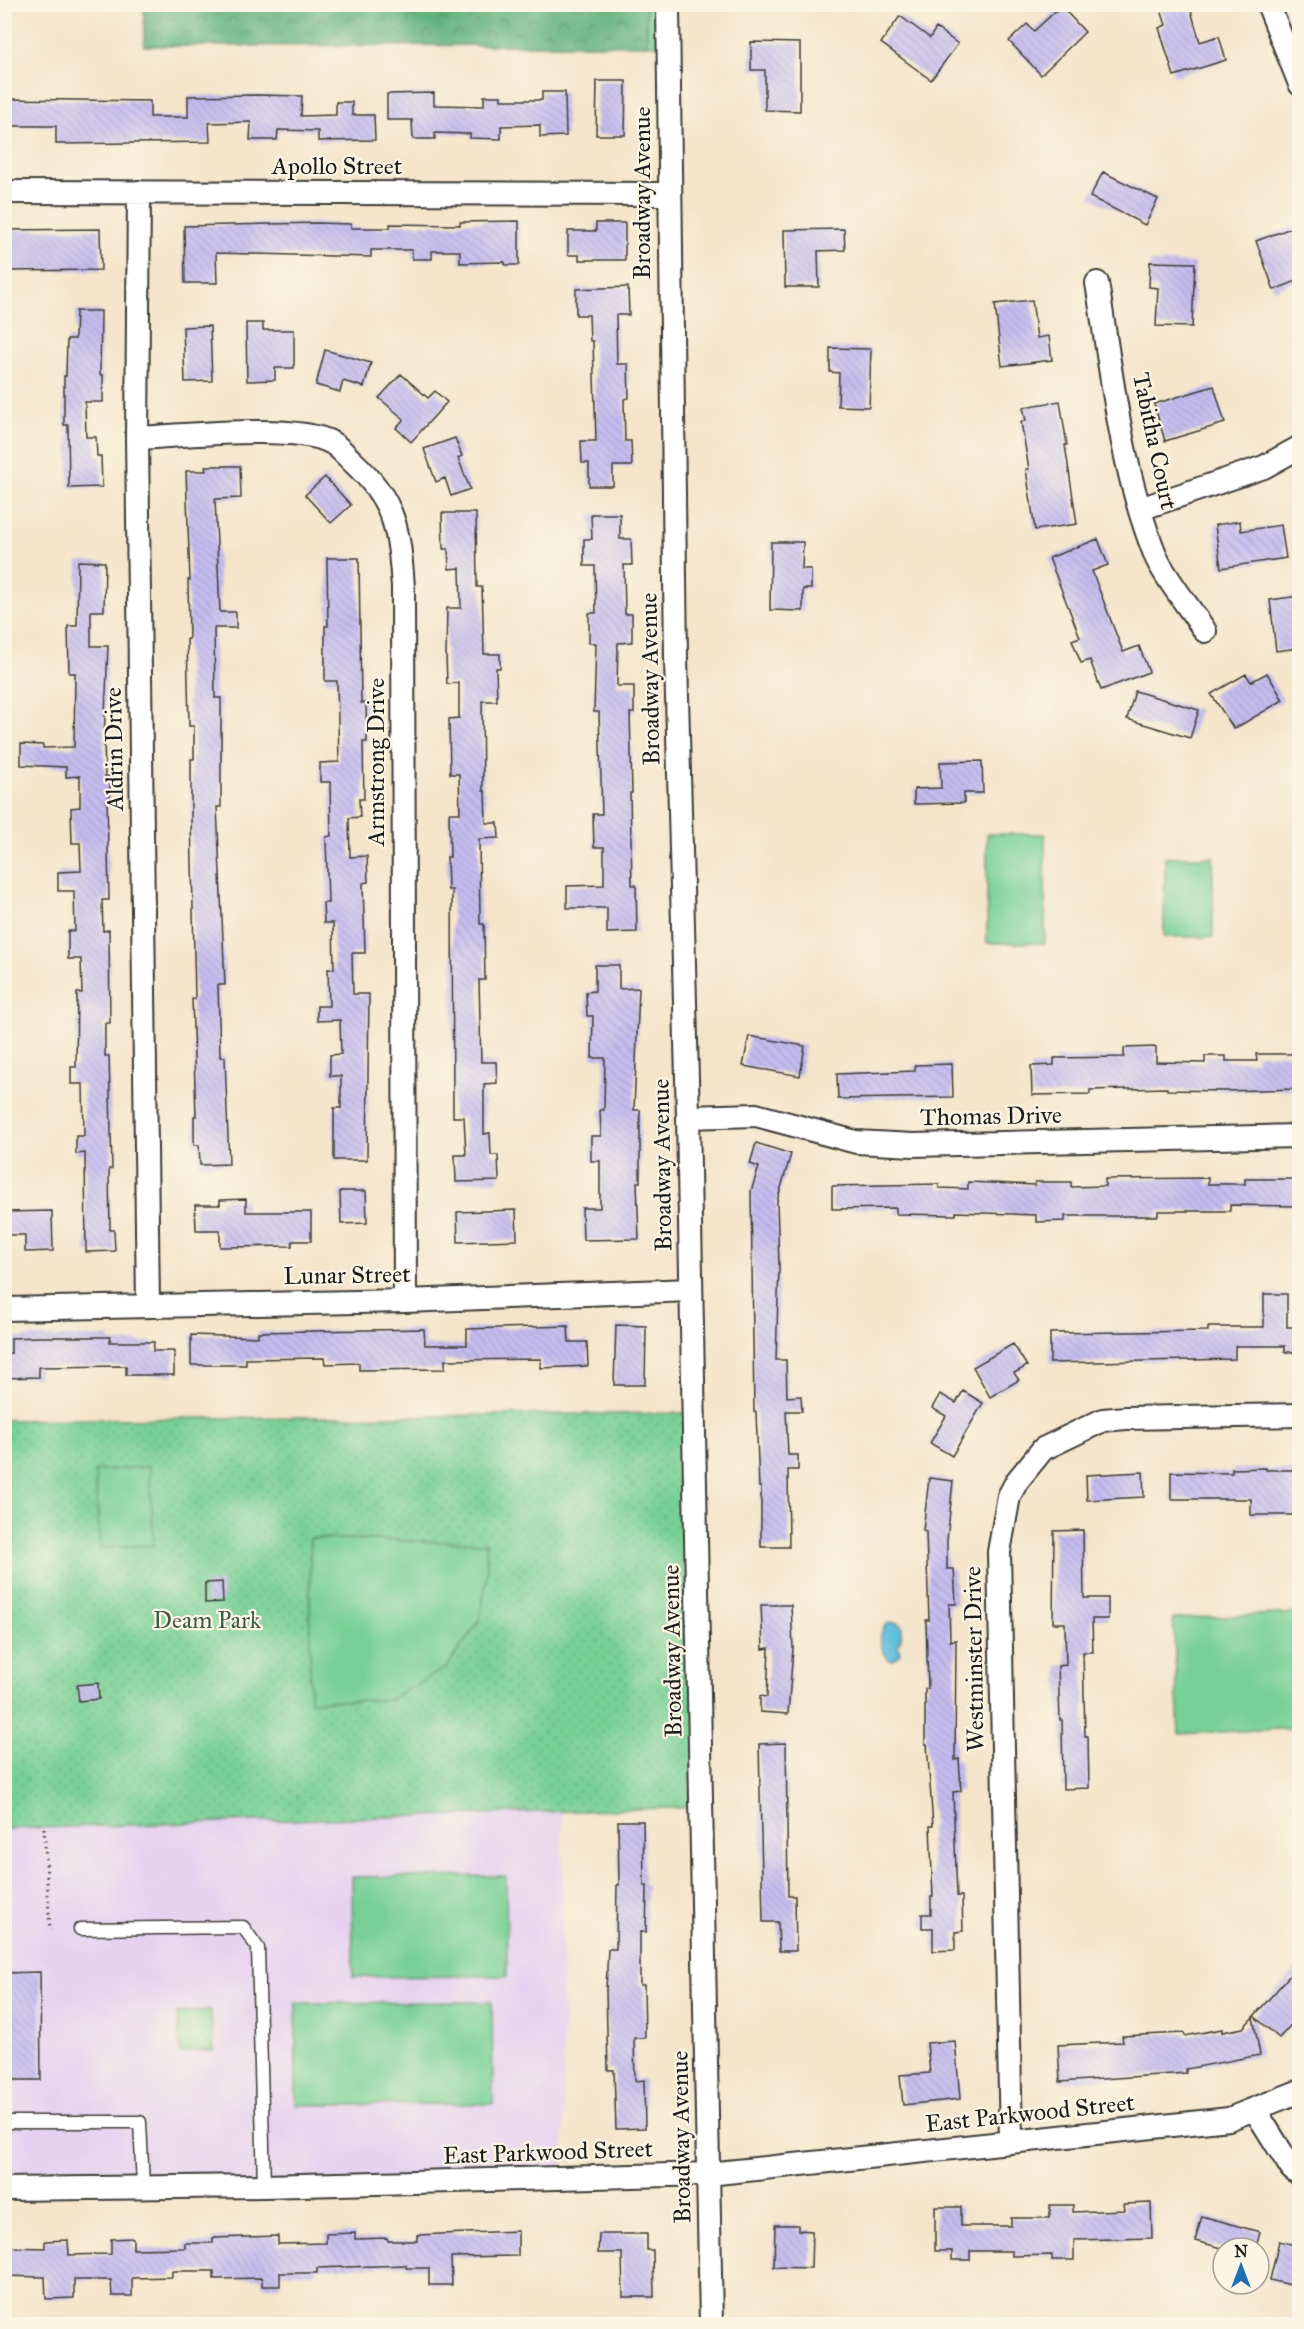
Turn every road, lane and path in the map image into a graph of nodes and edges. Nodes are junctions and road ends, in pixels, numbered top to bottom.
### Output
1 (668, 4) edge
2 (1268, 4) edge
3 (1299, 84) edge
4 (4, 192) edge
5 (139, 192) junction
6 (669, 194) junction
7 (1096, 283) dead end
8 (137, 438) junction
9 (1299, 447) edge
10 (1140, 509) junction
11 (1205, 631) dead end
12 (688, 1117) junction
13 (1299, 1136) edge
14 (691, 1290) junction
15 (405, 1301) junction
16 (148, 1306) junction
17 (4, 1309) edge
18 (1299, 1415) edge
19 (44, 1828) dead end
20 (80, 1929) dead end
21 (50, 1930) dead end
22 (1299, 2091) edge
23 (1255, 2110) junction
24 (4, 2122) edge
25 (1011, 2142) junction
26 (708, 2174) junction
27 (1299, 2175) edge
28 (143, 2186) junction
29 (264, 2186) junction
30 (4, 2189) edge
31 (711, 2325) edge

1 - 6 street, Broadway Avenue
2 - 3 street
4 - 5 street, Apollo Street
5 - 6 street, Apollo Street
5 - 8 street, Aldrin Drive
6 - 12 street, Broadway Avenue
7 - 10 street, Tabitha Court
8 - 15 street, Armstrong Drive
8 - 16 street, Aldrin Drive
9 - 10 street
10 - 11 street, Tabitha Court
12 - 13 street, Thomas Drive
12 - 14 street, Broadway Avenue
14 - 15 street, Lunar Street
14 - 26 street, Broadway Avenue
15 - 16 street, Lunar Street
16 - 17 street, Lunar Street
18 - 25 street, Westminster Drive
19 - 21 path
20 - 29 lane
22 - 23 street, East Parkwood Street
23 - 25 street, East Parkwood Street
23 - 27 street
24 - 28 lane
25 - 26 street, East Parkwood Street
26 - 29 street, East Parkwood Street
26 - 31 street, Broadway Avenue
28 - 29 street, East Parkwood Street
28 - 30 street, East Parkwood Street

